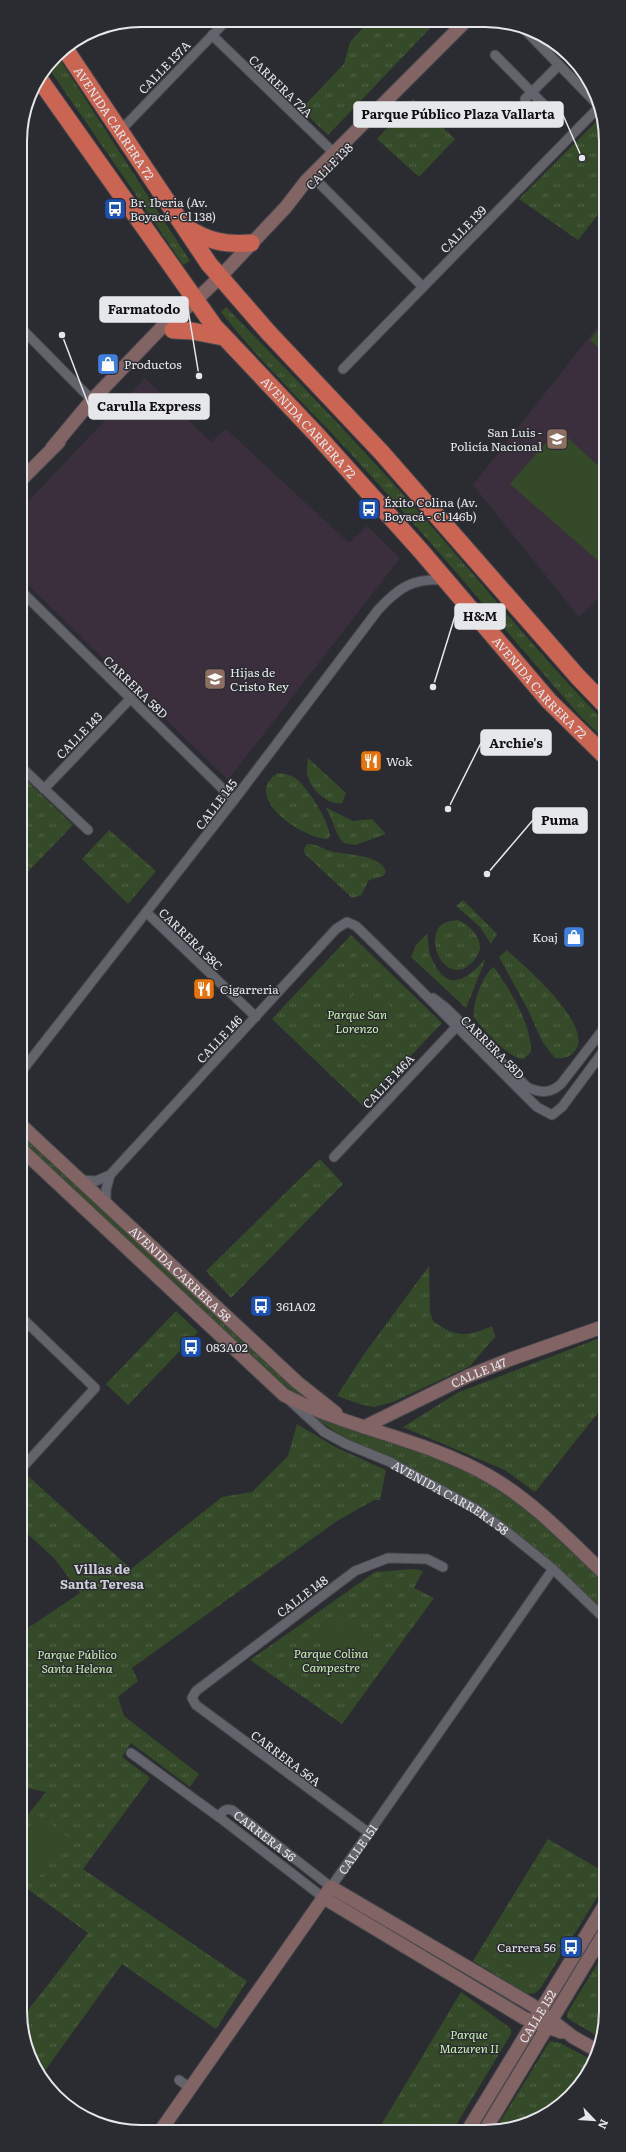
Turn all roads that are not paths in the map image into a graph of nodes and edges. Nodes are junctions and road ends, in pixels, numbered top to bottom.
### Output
1 (220, 27) edge
2 (460, 27) edge
3 (212, 35) junction
4 (532, 38) edge
5 (68, 53) edge
6 (494, 55) dead end
7 (559, 65) junction
8 (42, 83) edge
9 (528, 96) junction
10 (589, 96) edge
11 (384, 104) junction
12 (595, 111) edge
13 (558, 119) dead end
14 (120, 131) junction
15 (334, 153) junction
16 (316, 180) junction
17 (286, 207) junction
18 (182, 224) junction
19 (251, 243) junction
20 (220, 276) junction
21 (423, 287) junction
22 (195, 301) junction
23 (173, 330) junction
24 (27, 334) edge
25 (223, 337) junction
26 (343, 369) dead end
27 (92, 400) junction
28 (52, 448) junction
29 (27, 474) edge
30 (446, 580) junction
31 (27, 597) edge
32 (131, 698) junction
33 (599, 699) edge
34 (599, 750) edge
35 (27, 773) edge
36 (44, 789) junction
37 (234, 800) junction
38 (88, 830) dead end
39 (146, 912) junction
40 (347, 922) joint
41 (256, 1017) junction
42 (458, 1025) junction
43 (599, 1035) edge
44 (599, 1057) edge
45 (27, 1064) edge
46 (27, 1131) edge
47 (27, 1156) edge
48 (334, 1157) dead end
49 (110, 1175) junction
50 (80, 1180) junction
51 (106, 1205) junction
52 (27, 1323) edge
53 (599, 1327) edge
54 (284, 1395) junction
55 (343, 1419) junction
56 (364, 1427) junction
57 (27, 1463) edge
58 (443, 1567) dead end
59 (553, 1569) junction
60 (599, 1569) edge
61 (599, 1613) edge
62 (192, 1698) joint
63 (131, 1753) dead end
64 (219, 1817) junction
65 (369, 1833) junction
66 (332, 1887) junction
67 (324, 1898) junction
68 (599, 1914) edge
69 (599, 1941) edge
70 (536, 2016) junction
71 (549, 2023) junction
72 (592, 2048) edge
73 (179, 2080) dead end
74 (190, 2088) junction
75 (164, 2125) edge
76 (471, 2125) edge
77 (488, 2125) edge

1 - 3 street, CALLE 137A
2 - 11 main road, CALLE 138
3 - 14 street, CALLE 137A
3 - 15 street, CARRERA 72A
4 - 7 street
5 - 14 highway, AVENIDA CARRERA 72
6 - 9 street
7 - 9 street
7 - 10 street
8 - 22 highway, AVENIDA CARRERA 72
9 - 13 street
11 - 15 main road, CALLE 138
11 - 16 main road, CALLE 138
12 - 21 street, CALLE 139
14 - 18 highway, AVENIDA CARRERA 72
15 - 17 main road, CALLE 138
16 - 17 main road, CALLE 138
16 - 21 street
17 - 19 main road, CALLE 138
18 - 19 highway
18 - 20 highway, AVENIDA CARRERA 72
19 - 20 main road, CALLE 138
20 - 22 main road, CALLE 138
20 - 33 highway, AVENIDA CARRERA 72
21 - 26 street, CALLE 139
22 - 23 main road, CALLE 138
22 - 25 highway, AVENIDA CARRERA 72
22 - 27 main road, CALLE 138
23 - 25 highway
23 - 28 main road, CALLE 138
24 - 27 street
25 - 30 highway, AVENIDA CARRERA 72
27 - 28 main road, CALLE 138
28 - 29 main road, CALLE 138
30 - 34 highway, AVENIDA CARRERA 72
30 - 37 street, CALLE 145
31 - 32 street, CARRERA 58D
32 - 36 street, CALLE 143
32 - 37 street, CARRERA 58D
35 - 36 street
36 - 38 street
37 - 39 street, CALLE 145
39 - 41 street, CARRERA 58C
39 - 45 street, CALLE 145
40 - 41 street, CALLE 146
40 - 42 street, CARRERA 58D
41 - 49 street, CALLE 146
42 - 43 street, CARRERA 58D
42 - 44 street, CARRERA 58D
42 - 48 street, CALLE 146A
46 - 50 main road, AVENIDA CARRERA 58
47 - 54 main road, AVENIDA CARRERA 58
49 - 50 street
49 - 51 street
50 - 51 main road, AVENIDA CARRERA 58
51 - 55 main road, AVENIDA CARRERA 58
52 - 57 street
53 - 56 main road, CALLE 147
54 - 55 main road, AVENIDA CARRERA 58
54 - 59 street, AVENIDA CARRERA 58
55 - 56 main road, AVENIDA CARRERA 58
56 - 60 main road, AVENIDA CARRERA 58
58 - 62 street, CALLE 148
59 - 61 street, AVENIDA CARRERA 58
59 - 65 street, CALLE 151
62 - 65 street, CARRERA 56A
63 - 64 street, CARRERA 56
64 - 66 street, CARRERA 56
64 - 67 street, CARRERA 56
65 - 66 street, CALLE 151
66 - 67 main road, CALLE 151
66 - 70 main road, CARRERA 56
67 - 70 main road, CARRERA 56
67 - 74 main road, CALLE 151
68 - 70 main road, CALLE 152
69 - 71 main road, CALLE 152
70 - 71 main road, CARRERA 56
70 - 76 main road, CALLE 152
71 - 72 main road, CARRERA 56
71 - 77 main road, CALLE 152
73 - 74 street
74 - 75 main road, CALLE 151

